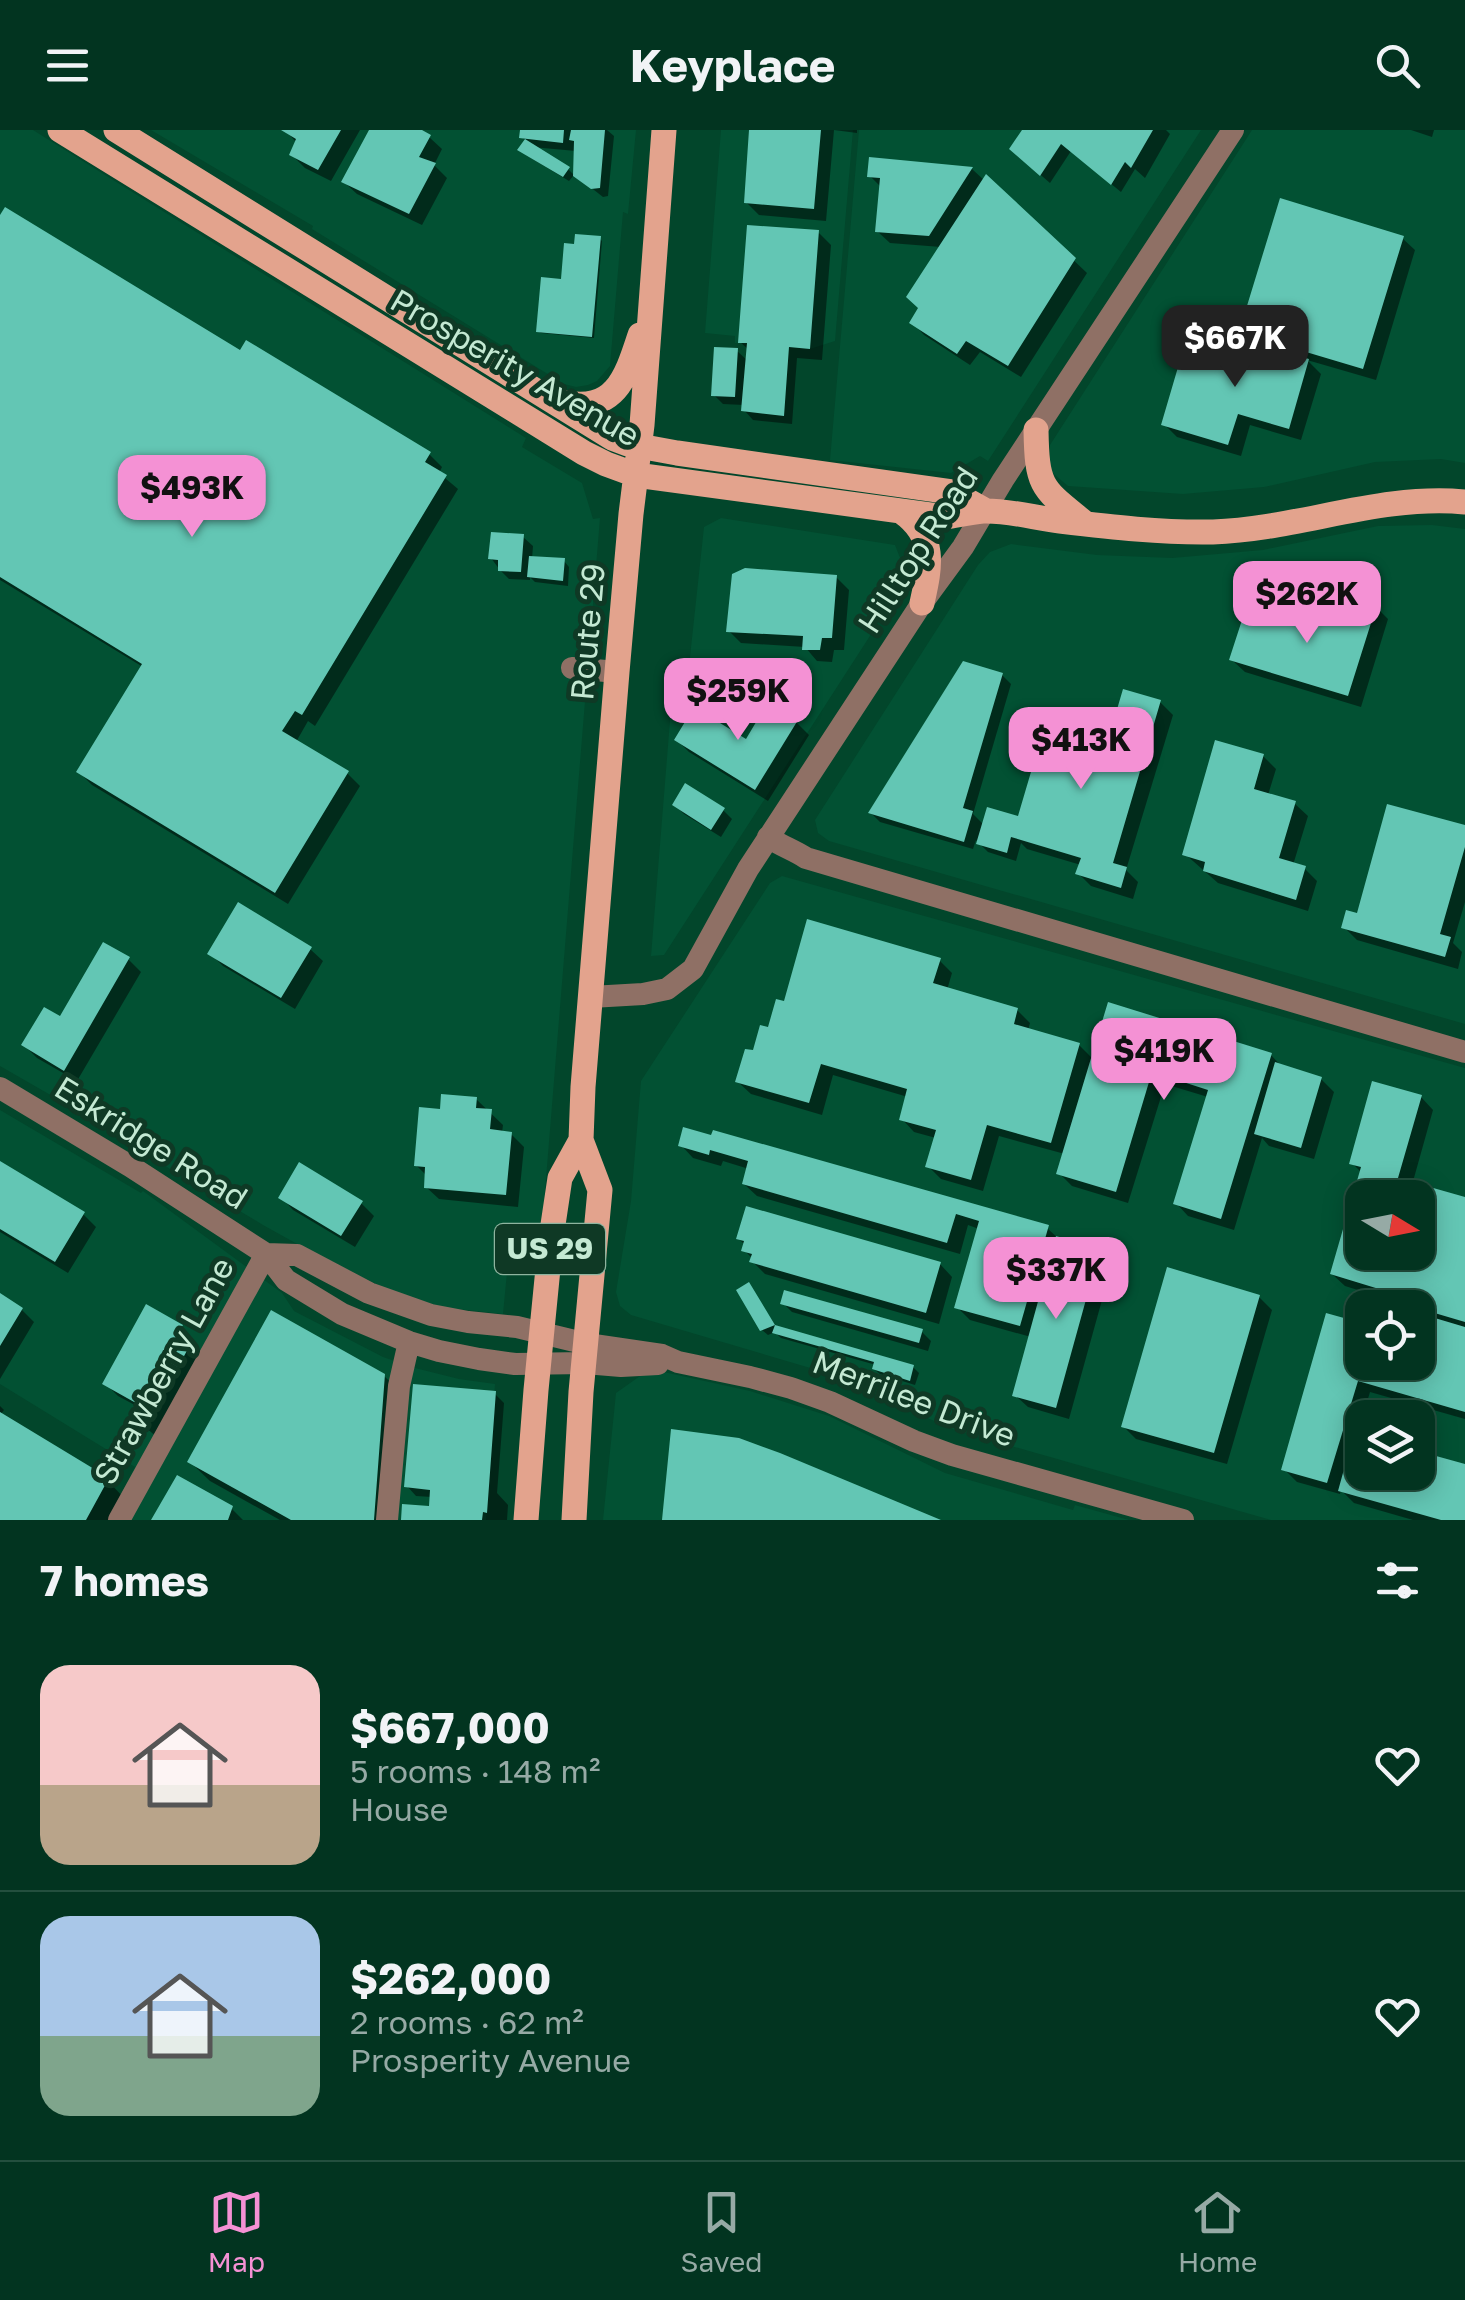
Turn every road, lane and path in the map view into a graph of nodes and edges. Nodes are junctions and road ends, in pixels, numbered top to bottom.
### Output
1 (60, 130) edge
2 (116, 130) edge
3 (664, 130) edge
4 (1232, 130) edge
5 (650, 307) junction
6 (540, 393) junction
7 (1036, 430) junction
8 (639, 447) junction
9 (636, 475) junction
10 (1465, 502) edge
11 (986, 511) junction
12 (902, 512) junction
13 (1086, 524) junction
14 (922, 603) junction
15 (572, 668) dead end
16 (617, 672) junction
17 (768, 838) junction
18 (591, 998) junction
19 (1465, 1052) edge
20 (0, 1088) edge
21 (581, 1140) junction
22 (266, 1254) junction
23 (542, 1335) junction
24 (409, 1342) junction
25 (620, 1348) joint
26 (586, 1354) junction
27 (678, 1362) junction
28 (539, 1364) junction
29 (119, 1520) edge
30 (387, 1520) edge
31 (526, 1520) edge
32 (574, 1520) edge
33 (1183, 1520) edge

1 - 9 main road, Prosperity Avenue
2 - 6 main road, Prosperity Avenue
3 - 5 main road, Route 29 / US 29
4 - 7 street, Hilltop Road
5 - 6 main road
5 - 8 main road, Route 29 / US 29
6 - 8 main road, Prosperity Avenue
7 - 11 street, Hilltop Road
7 - 13 main road
8 - 9 main road, Route 29 / US 29
8 - 11 main road, Prosperity Avenue
9 - 12 main road, Prosperity Avenue
9 - 16 main road, Route 29 / US 29
10 - 13 main road, Prosperity Avenue
11 - 12 main road, Prosperity Avenue
11 - 13 main road, Prosperity Avenue
11 - 14 street, Hilltop Road
12 - 14 main road
14 - 17 street, Hilltop Road
15 - 16 street
16 - 18 main road, Route 29 / US 29
17 - 18 street, Hilltop Road
17 - 19 street
18 - 21 main road, Route 29 / US 29
20 - 22 street, Eskridge Road
21 - 23 main road, Route 29 / US 29
21 - 26 main road, Route 29 / US 29
22 - 23 street, Eskridge Road
22 - 24 street, Eskridge Road
22 - 29 street, Strawberry Lane
23 - 26 street, Eskridge Road
23 - 28 main road, Route 29 / US 29
24 - 28 street, Eskridge Road
24 - 30 street
25 - 26 street, Eskridge Road
25 - 27 street, Merrilee Drive
26 - 27 street, Merrilee Drive
26 - 28 street, Merrilee Drive
26 - 32 main road, Route 29 / US 29
27 - 33 street, Merrilee Drive
28 - 31 main road, Route 29 / US 29

